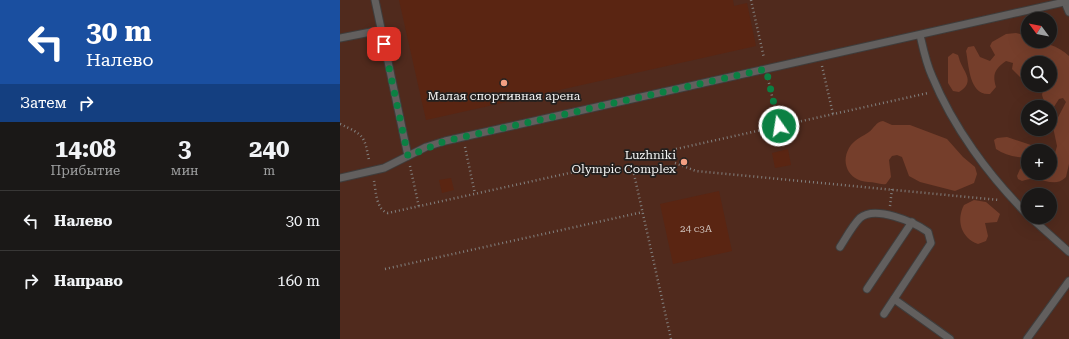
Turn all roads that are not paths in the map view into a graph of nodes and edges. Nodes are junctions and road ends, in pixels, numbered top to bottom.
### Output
1 (374, 0) edge
2 (1066, 1) edge
3 (1069, 12) edge
4 (381, 30) junction
5 (920, 35) junction
6 (340, 38) edge
7 (408, 156) junction
8 (340, 178) edge
9 (1021, 208) edge
10 (912, 222) junction
11 (1038, 224) edge
12 (840, 247) dead end
13 (1069, 252) edge
14 (1069, 281) edge
15 (868, 289) dead end
16 (894, 299) junction
17 (884, 314) dead end
18 (950, 339) edge
19 (1027, 339) edge

1 - 4 lane
2 - 3 lane
2 - 5 lane
4 - 6 lane
4 - 7 lane
5 - 7 lane
5 - 9 lane
7 - 8 lane
10 - 12 lane
10 - 15 lane
10 - 16 lane
11 - 13 lane
14 - 19 lane
16 - 17 lane
16 - 18 lane

